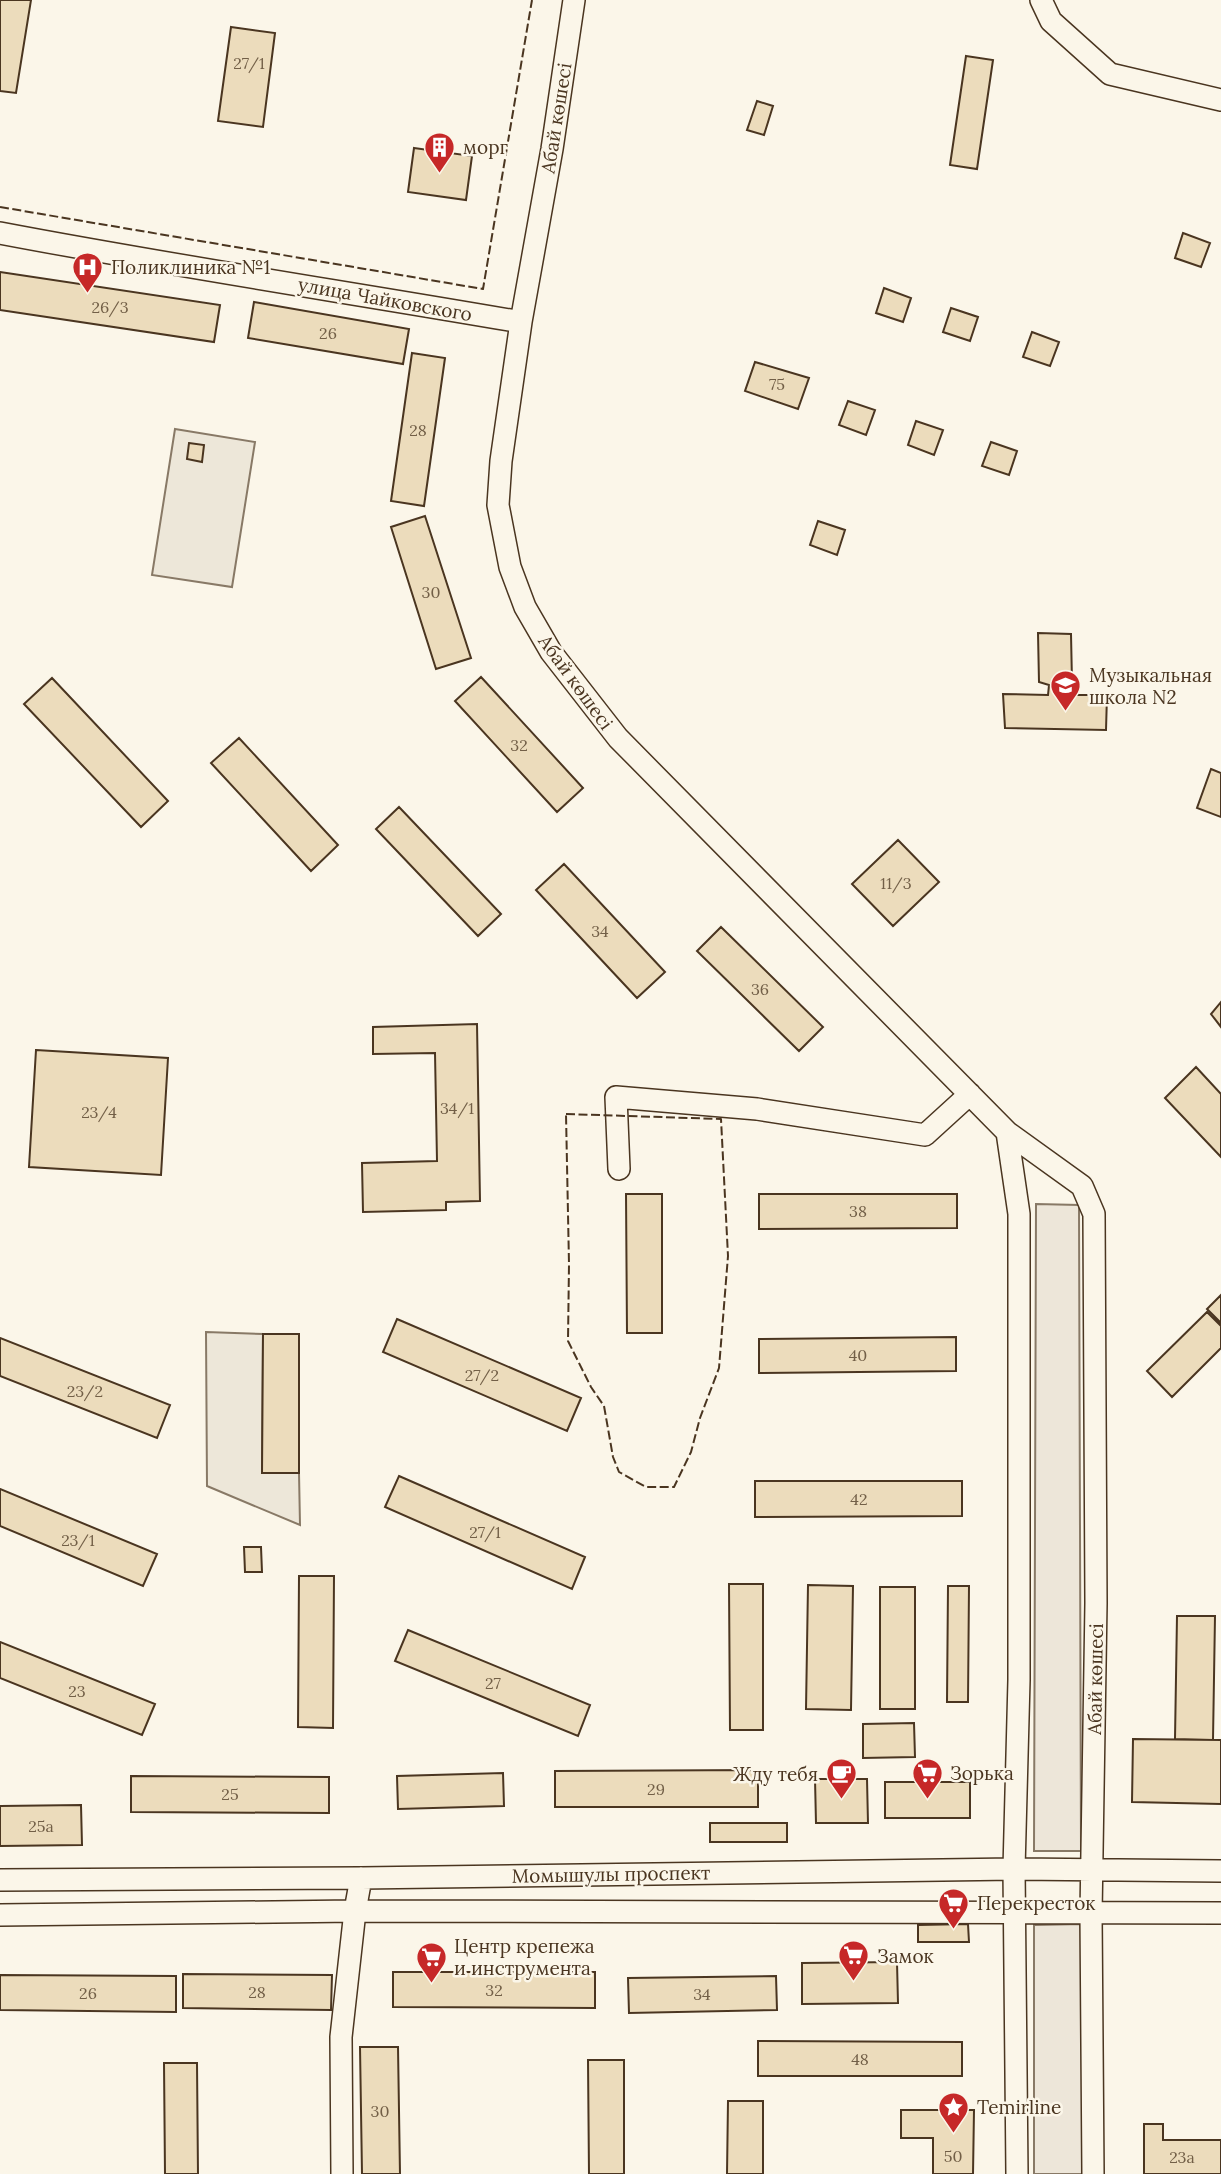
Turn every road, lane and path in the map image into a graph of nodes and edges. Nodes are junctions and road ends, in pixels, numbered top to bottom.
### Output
1 (574, 0) edge
2 (1041, 0) edge
3 (1221, 100) edge
4 (0, 233) edge
5 (521, 322) junction
6 (970, 1094) junction
7 (1007, 1132) junction
8 (618, 1169) dead end
9 (1014, 1869) junction
10 (1092, 1870) junction
11 (1221, 1871) edge
12 (361, 1878) junction
13 (0, 1880) edge
14 (355, 1911) junction
15 (1221, 1913) edge
16 (1015, 1914) junction
17 (1091, 1914) junction
18 (0, 1915) edge
19 (342, 2174) edge
20 (1017, 2174) edge
21 (1093, 2174) edge

1 - 5 street, Абай көшесі
2 - 3 street
4 - 5 street, улица Чайковского
5 - 6 street, Абай көшесі
6 - 7 street, Абай көшесі
6 - 8 street
7 - 9 street
7 - 10 street, Абай көшесі
9 - 10 street, Момышулы проспект
9 - 12 street, Момышулы проспект
9 - 16 street
10 - 11 street, Момышулы проспект
10 - 17 street, Абай көшесі
12 - 13 street, Момышулы проспект
12 - 14 street
14 - 16 street, Момышулы проспект
14 - 18 street, Момышулы проспект
14 - 19 street
15 - 17 street, Момышулы проспект
16 - 17 street, Момышулы проспект
16 - 20 street
17 - 21 street, Абай көшесі

